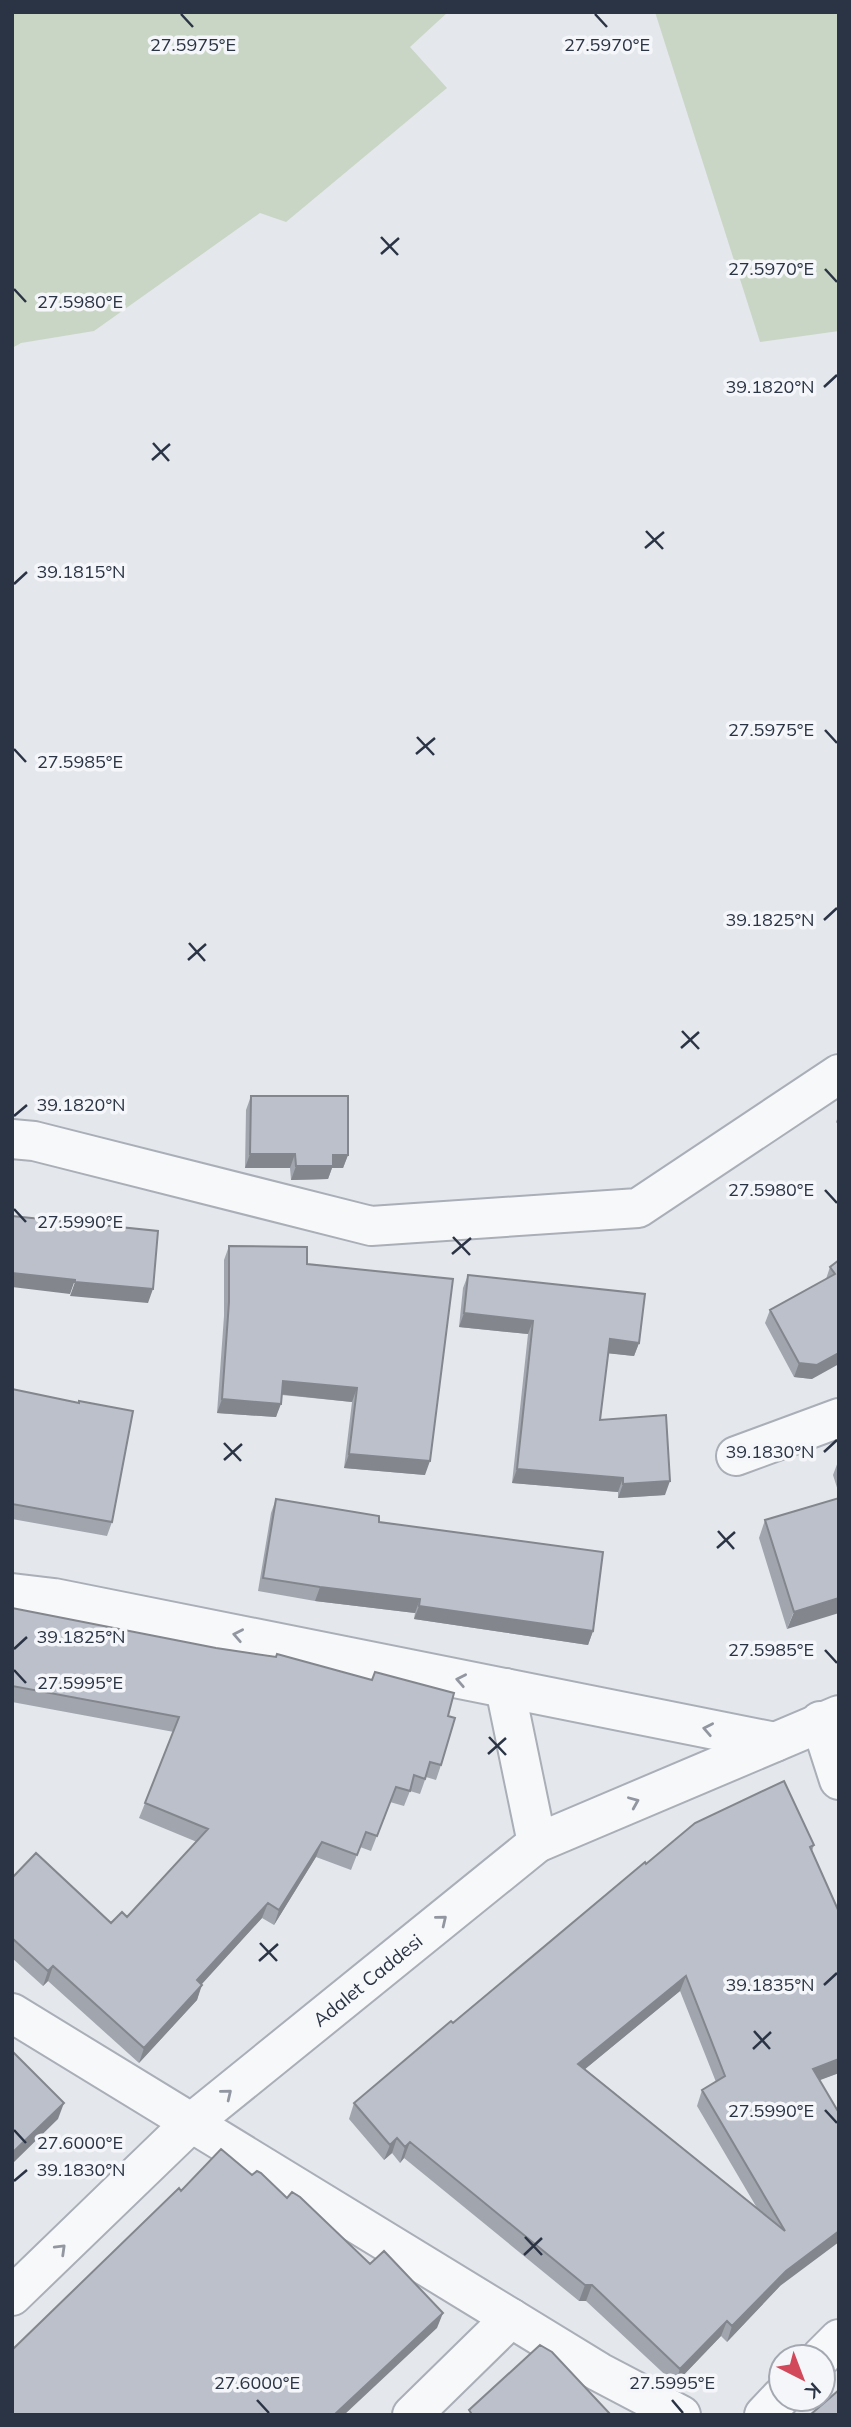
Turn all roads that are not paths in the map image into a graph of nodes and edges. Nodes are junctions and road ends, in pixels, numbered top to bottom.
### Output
1 (839, 1074) edge
2 (12, 1139) edge
3 (839, 1418) edge
4 (736, 1455) dead end
5 (12, 1593) edge
6 (505, 1688) junction
7 (830, 1718) edge
8 (775, 1742) junction
9 (839, 1780) edge
10 (537, 1843) junction
11 (12, 2013) edge
12 (191, 2123) junction
13 (12, 2296) edge
14 (511, 2319) junction
15 (412, 2415) edge
16 (681, 2415) edge

1 - 2 street
3 - 4 street
6 -> 5 street
8 -> 6 street
6 - 10 street
7 - 8 street, Adalet Caddesi
7 - 9 street
10 -> 8 street, Adalet Caddesi
12 -> 10 street, Adalet Caddesi
11 - 12 street
13 -> 12 street, Adalet Caddesi
12 - 14 street
14 - 15 street
14 - 16 street

